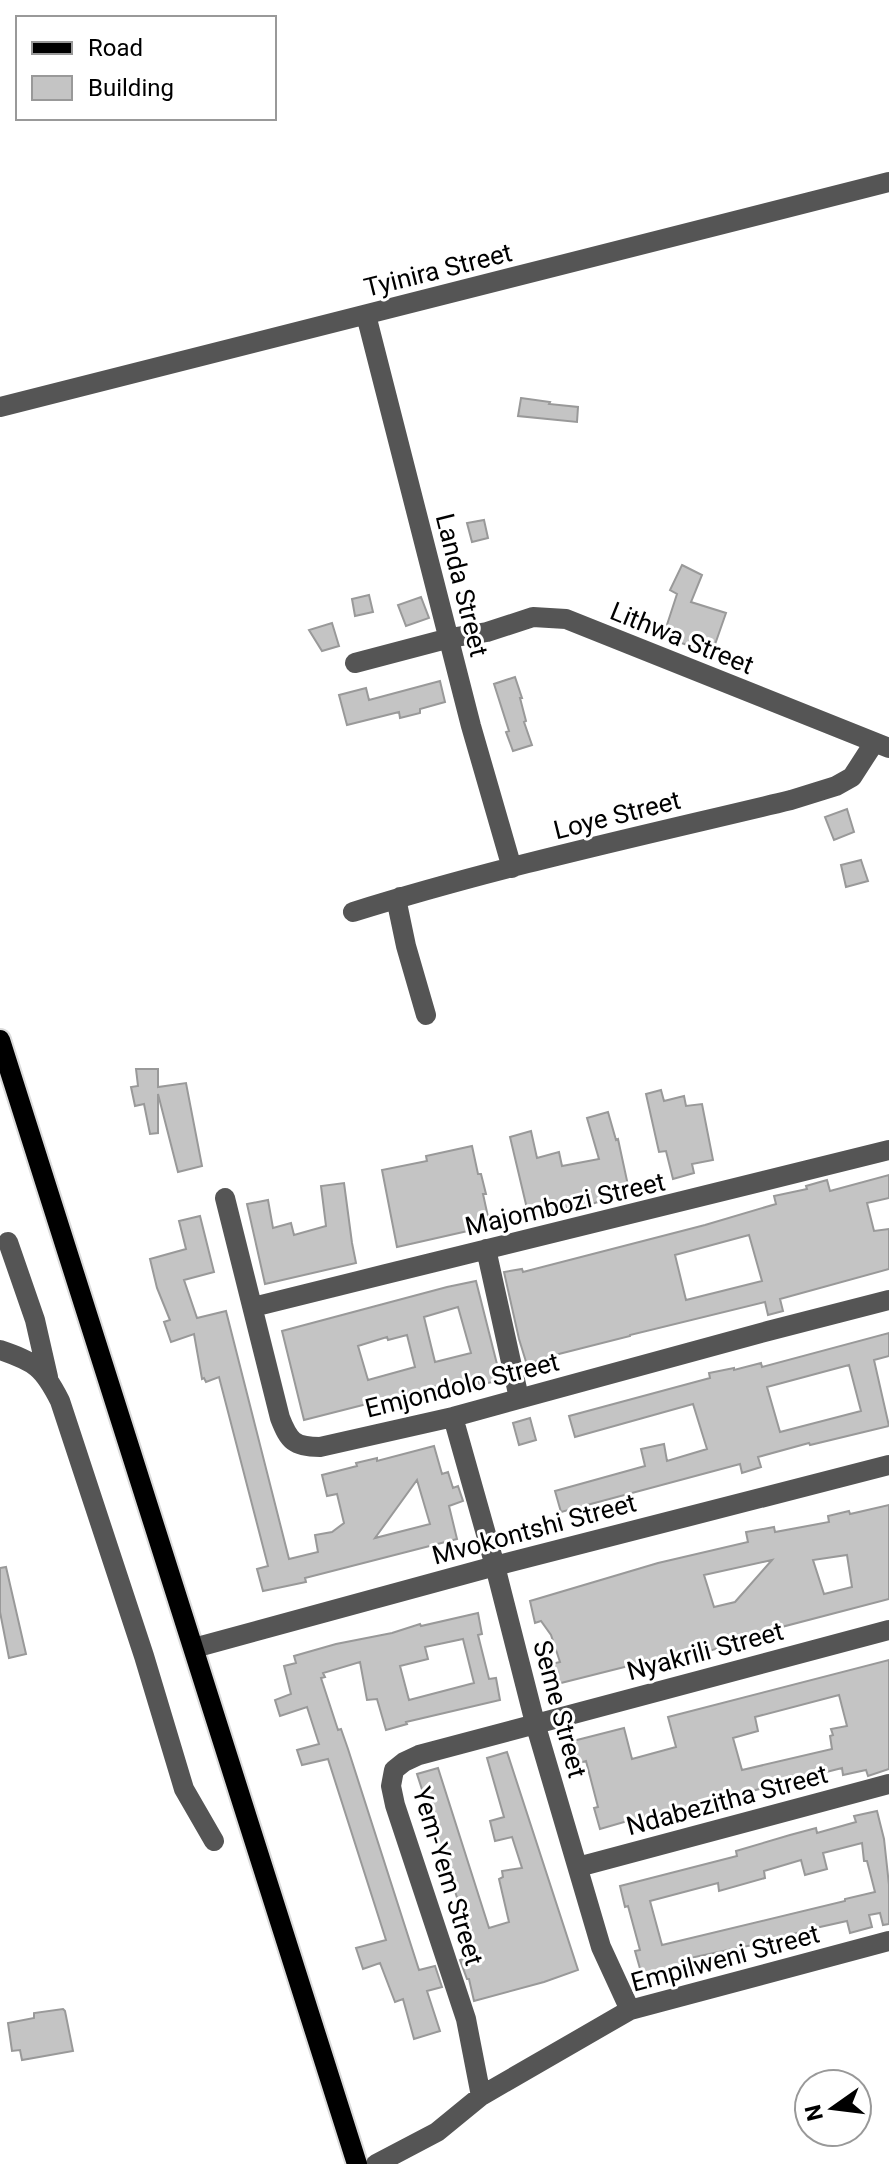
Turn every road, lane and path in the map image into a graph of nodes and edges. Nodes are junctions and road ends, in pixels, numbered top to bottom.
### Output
1 (889, 182) edge
2 (366, 315) junction
3 (0, 407) edge
4 (450, 638) junction
5 (355, 663) dead end
6 (882, 745) edge
7 (512, 868) junction
8 (400, 897) junction
9 (353, 912) dead end
10 (426, 1015) dead end
11 (0, 1040) edge
12 (889, 1150) edge
13 (225, 1198) dead end
14 (8, 1242) dead end
15 (486, 1249) junction
16 (889, 1300) edge
17 (253, 1307) junction
18 (0, 1350) edge
19 (48, 1377) junction
20 (519, 1398) junction
21 (453, 1417) junction
22 (889, 1465) edge
23 (495, 1566) junction
24 (889, 1630) edge
25 (194, 1648) junction
26 (535, 1723) junction
27 (889, 1784) edge
28 (214, 1841) dead end
29 (578, 1867) junction
30 (889, 1941) edge
31 (630, 2010) junction
32 (481, 2096) junction
33 (357, 2164) edge
34 (376, 2164) edge

1 - 2 street, Tyinira Street
2 - 3 street, Tyinira Street
2 - 4 street, Landa Street
4 - 5 street, Lithwa Street
4 - 6 street, Lithwa Street
4 - 7 street, Landa Street
6 - 7 street, Loye Street
7 - 8 street, Loye Street
8 - 9 street, Loye Street
8 - 10 street
11 - 25 main road
12 - 15 street, Majombozi Street
13 - 17 street, Emjondolo Street
14 - 19 street
15 - 17 street, Majombozi Street
15 - 20 street
16 - 20 street, Emjondolo Street
17 - 21 street, Emjondolo Street
18 - 19 street
19 - 28 street
20 - 21 street, Emjondolo Street
21 - 23 street, Seme Street
22 - 23 street, Mvokontshi Street
23 - 25 street, Mvokontshi Street
23 - 26 street, Seme Street
24 - 26 street, Nyakrili Street
25 - 33 main road
26 - 29 street, Seme Street
26 - 32 street, Yem-Yem Street
27 - 29 street, Ndabezitha Street
29 - 31 street, Seme Street
30 - 31 street, Empilweni Street
31 - 32 street, Empilweni Street
32 - 34 street, Empilweni Street

